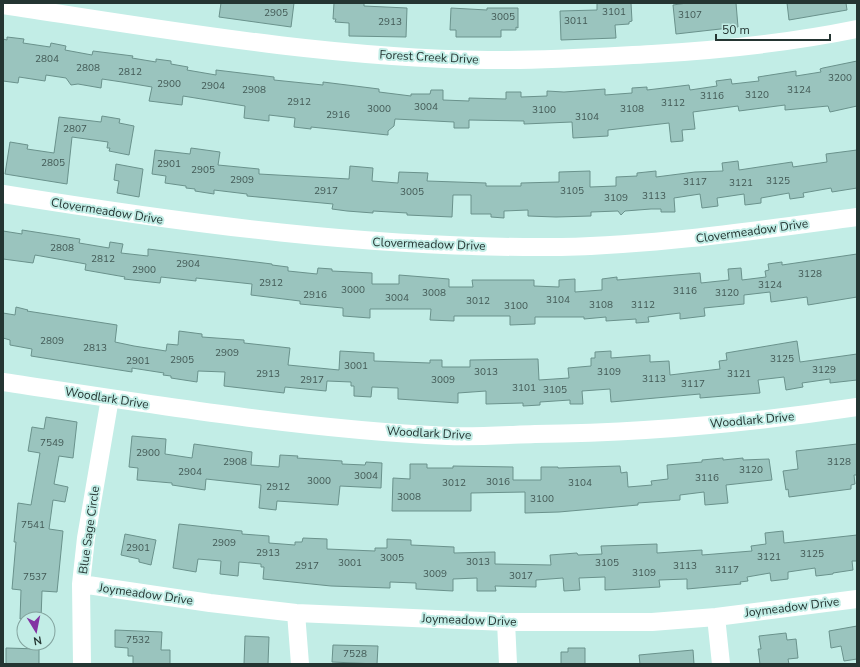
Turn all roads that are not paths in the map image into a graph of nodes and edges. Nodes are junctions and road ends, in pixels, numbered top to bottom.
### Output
1 (3, 4) edge
2 (857, 29) edge
3 (3, 194) edge
4 (857, 217) edge
5 (3, 382) edge
6 (110, 398) junction
7 (857, 406) edge
8 (81, 584) junction
9 (857, 599) edge
10 (296, 613) junction
11 (716, 617) junction
12 (506, 622) junction
13 (82, 664) edge
14 (300, 664) edge
15 (508, 664) edge
16 (721, 664) edge

1 - 2 street, Forest Creek Drive
3 - 4 street, Clovermeadow Drive
5 - 6 street, Woodlark Drive
6 - 7 street, Woodlark Drive
6 - 8 street, Blue Sage Circle
8 - 10 street, Joymeadow Drive
8 - 13 street, Blue Sage Circle
9 - 11 street, Joymeadow Drive
10 - 12 street, Joymeadow Drive
10 - 14 street
11 - 12 street, Joymeadow Drive
11 - 16 street
12 - 15 street

